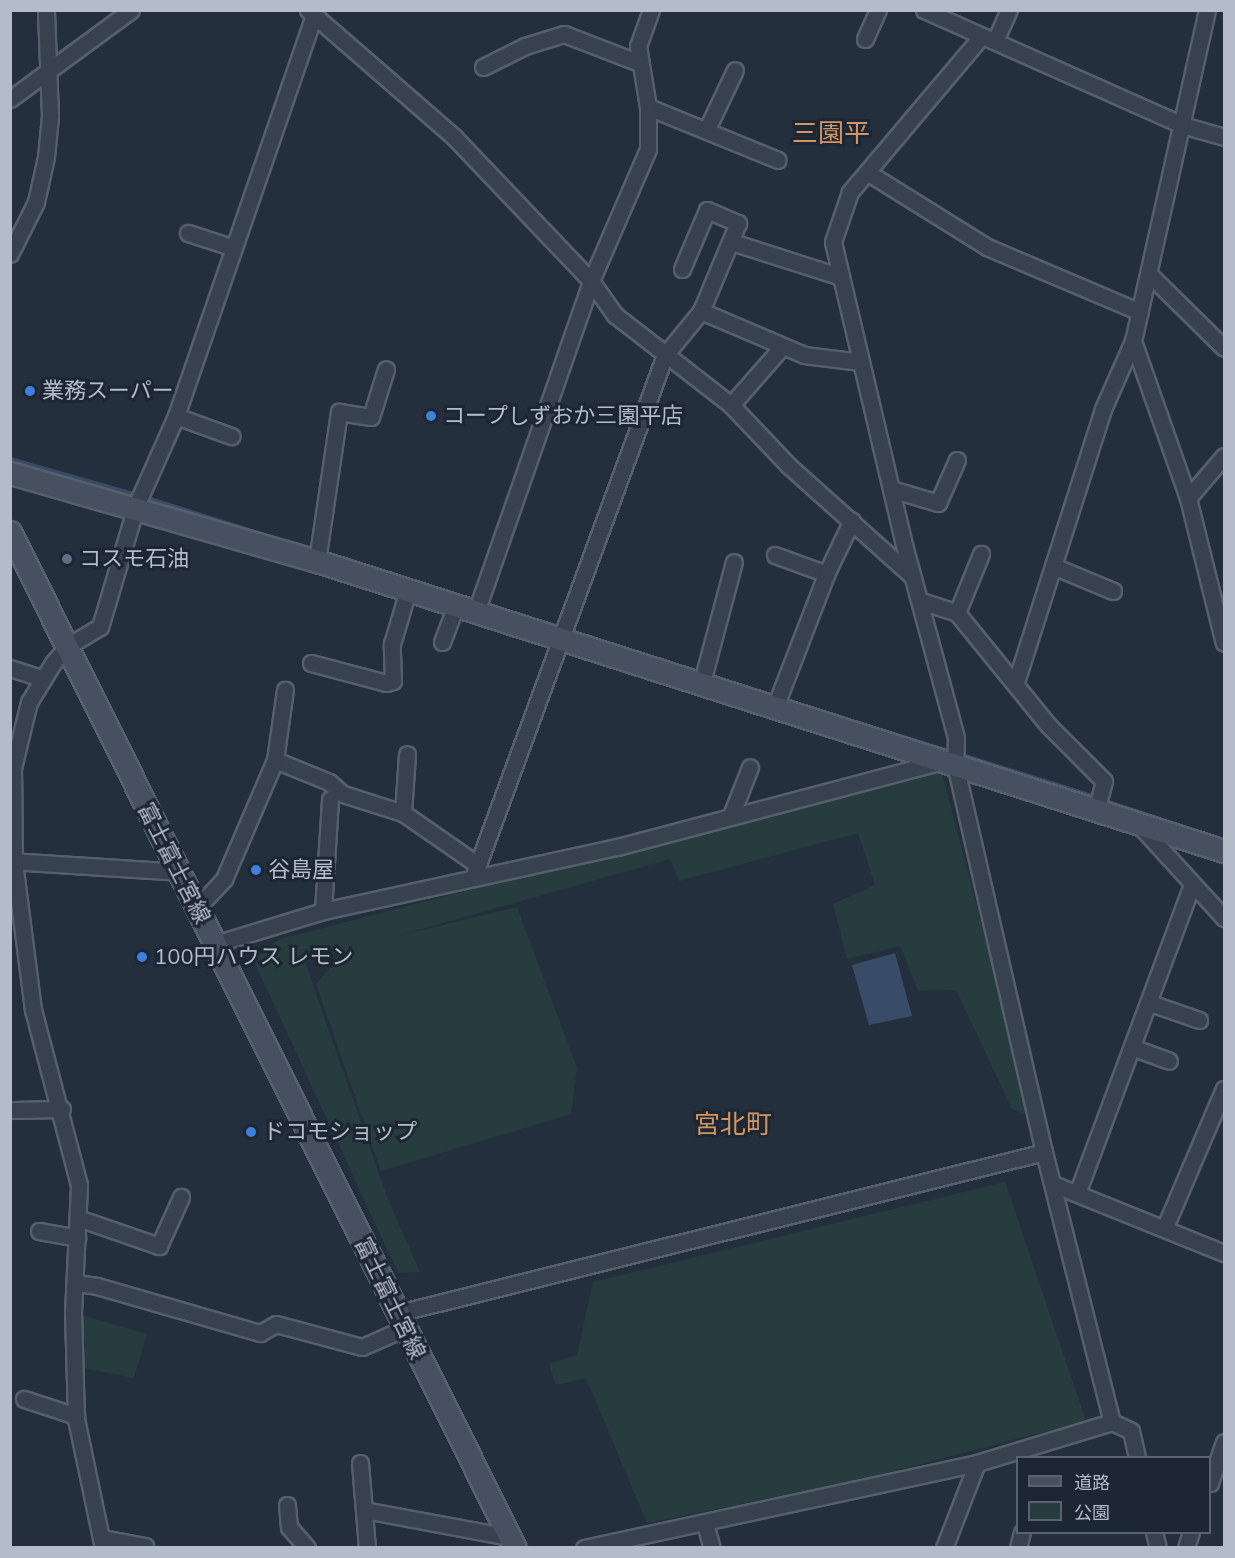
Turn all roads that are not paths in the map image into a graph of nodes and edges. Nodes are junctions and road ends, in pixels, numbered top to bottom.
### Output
1 (46, 10) edge
2 (131, 10) edge
3 (651, 10) edge
4 (878, 10) edge
5 (924, 10) edge
6 (1009, 10) edge
7 (1207, 10) edge
8 (311, 13) edge
9 (942, 14) edge
10 (980, 38) junction
11 (865, 39) dead end
12 (995, 41) junction
13 (639, 63) junction
14 (483, 67) dead end
15 (735, 70) dead end
16 (48, 73) junction
17 (10, 99) edge
18 (648, 107) junction
19 (1182, 125) junction
20 (707, 129) junction
21 (1224, 137) edge
22 (778, 160) dead end
23 (867, 172) junction
24 (188, 232) dead end
25 (732, 242) junction
26 (234, 248) junction
27 (10, 254) edge
28 (682, 269) dead end
29 (1149, 274) junction
30 (838, 276) junction
31 (591, 281) junction
32 (701, 310) junction
33 (1140, 312) junction
34 (1133, 341) junction
35 (783, 347) junction
36 (1224, 348) edge
37 (665, 355) junction
38 (861, 362) junction
39 (386, 369) dead end
40 (731, 405) junction
41 (176, 416) junction
42 (231, 436) dead end
43 (1224, 456) edge
44 (957, 460) dead end
45 (10, 473) edge
46 (891, 489) junction
47 (1188, 498) junction
48 (140, 499) junction
49 (852, 520) junction
50 (10, 532) edge
51 (981, 554) dead end
52 (318, 555) junction
53 (775, 555) dead end
54 (734, 562) dead end
55 (1053, 566) junction
56 (826, 574) junction
57 (915, 578) junction
58 (408, 590) junction
59 (1113, 591) dead end
60 (921, 601) junction
61 (456, 605) junction
62 (478, 606) junction
63 (957, 613) junction
64 (562, 632) junction
65 (442, 642) dead end
66 (1224, 643) edge
67 (68, 646) junction
68 (311, 663) dead end
69 (10, 668) edge
70 (704, 677) junction
71 (43, 679) junction
72 (1016, 682) junction
73 (285, 690) dead end
74 (777, 701) junction
75 (17, 725) edge
76 (407, 754) dead end
77 (952, 758) junction
78 (275, 760) junction
79 (750, 767) dead end
80 (12, 768) edge
81 (330, 799) dead end
82 (1098, 802) junction
83 (403, 813) junction
84 (732, 813) junction
85 (1140, 826) junction
86 (1224, 851) edge
87 (12, 861) edge
88 (476, 871) junction
89 (178, 872) junction
90 (1192, 885) junction
91 (197, 908) junction
92 (323, 911) junction
93 (1224, 918) edge
94 (215, 944) junction
95 (1150, 1003) junction
96 (1199, 1020) dead end
97 (1134, 1048) junction
98 (1168, 1061) dead end
99 (1224, 1089) edge
100 (62, 1109) junction
101 (10, 1110) edge
102 (1044, 1152) junction
103 (1053, 1184) junction
104 (1078, 1191) junction
105 (181, 1197) dead end
106 (78, 1218) junction
107 (1165, 1227) junction
108 (39, 1231) dead end
109 (77, 1239) junction
110 (1224, 1253) edge
111 (76, 1283) junction
112 (401, 1320) junction
113 (24, 1399) dead end
114 (76, 1416) junction
115 (1112, 1422) junction
116 (1224, 1442) edge
117 (1044, 1451) edge
118 (1016, 1456) edge
119 (1016, 1456) edge
120 (1137, 1456) edge
121 (360, 1462) dead end
122 (977, 1463) junction
123 (1211, 1478) edge
124 (287, 1505) dead end
125 (364, 1510) junction
126 (705, 1524) junction
127 (512, 1542) edge
128 (102, 1543) edge
129 (145, 1546) edge
130 (307, 1548) edge
131 (367, 1548) edge
132 (584, 1548) edge
133 (712, 1548) edge
134 (944, 1548) edge

1 - 16 street
2 - 16 street
3 - 13 street
4 - 11 street
5 - 9 street
6 - 12 street
7 - 19 street
8 - 26 street
8 - 31 street
9 - 10 street
10 - 12 street
10 - 23 street
12 - 19 street
13 - 14 street
13 - 18 street
15 - 20 street
16 - 17 street
16 - 27 street
18 - 20 street
18 - 31 street
19 - 21 street
19 - 29 street
20 - 22 street
23 - 30 street
23 - 33 street
24 - 26 street
25 - 28 street
25 - 30 street
25 - 32 street
26 - 41 street
29 - 33 street
29 - 36 street
30 - 38 street
31 - 37 street
31 - 62 street
32 - 35 street
32 - 37 street
33 - 34 street
34 - 47 street
34 - 55 street
35 - 38 street
35 - 40 street
37 - 40 street
37 - 64 street
38 - 46 street
39 - 52 street
40 - 49 street
41 - 42 street
41 - 48 street
43 - 47 street
44 - 46 street
45 - 48 street
46 - 57 street
47 - 66 street
48 - 52 street
48 - 67 street
49 - 56 street
49 - 57 street
50 - 67 street, 富士富士宮線
51 - 63 street
52 - 58 street
53 - 56 street
54 - 70 street
55 - 59 street
55 - 72 street
56 - 74 street
57 - 60 street
58 - 61 street
58 - 68 street
60 - 63 street
60 - 77 street
61 - 62 street
61 - 65 street
62 - 64 street
63 - 72 street
64 - 70 street
64 - 88 street
67 - 71 street
67 - 89 street, 富士富士宮線
69 - 71 street
70 - 74 street
71 - 75 street
72 - 82 street
73 - 78 street
74 - 77 street
75 - 80 street
76 - 83 street
77 - 82 street
77 - 84 street
77 - 102 street
78 - 83 street
78 - 91 street
79 - 84 street
80 - 87 street
81 - 92 street
82 - 85 street
83 - 88 street
84 - 88 street
85 - 86 street
85 - 90 street
87 - 89 street
87 - 100 street
88 - 92 street
89 - 91 street, 富士富士宮線
90 - 93 street
90 - 95 street
91 - 94 street, 富士富士宮線
92 - 94 street
94 - 112 street, 富士富士宮線
95 - 96 street
95 - 97 street
97 - 98 street
97 - 104 street
99 - 107 street
100 - 101 street
100 - 106 street
102 - 103 street
102 - 112 street
103 - 104 street
103 - 115 street
104 - 107 street
105 - 106 street
106 - 109 street
107 - 110 street
108 - 109 street
109 - 111 street
111 - 112 street
111 - 114 street
112 - 127 street, 富士富士宮線
113 - 114 street
114 - 128 street
115 - 117 street
115 - 120 street
116 - 123 street
117 - 119 street
118 - 122 street
121 - 125 street
122 - 126 street
122 - 134 street
124 - 130 street
125 - 127 street
125 - 131 street
126 - 132 street
126 - 133 street
128 - 129 street

